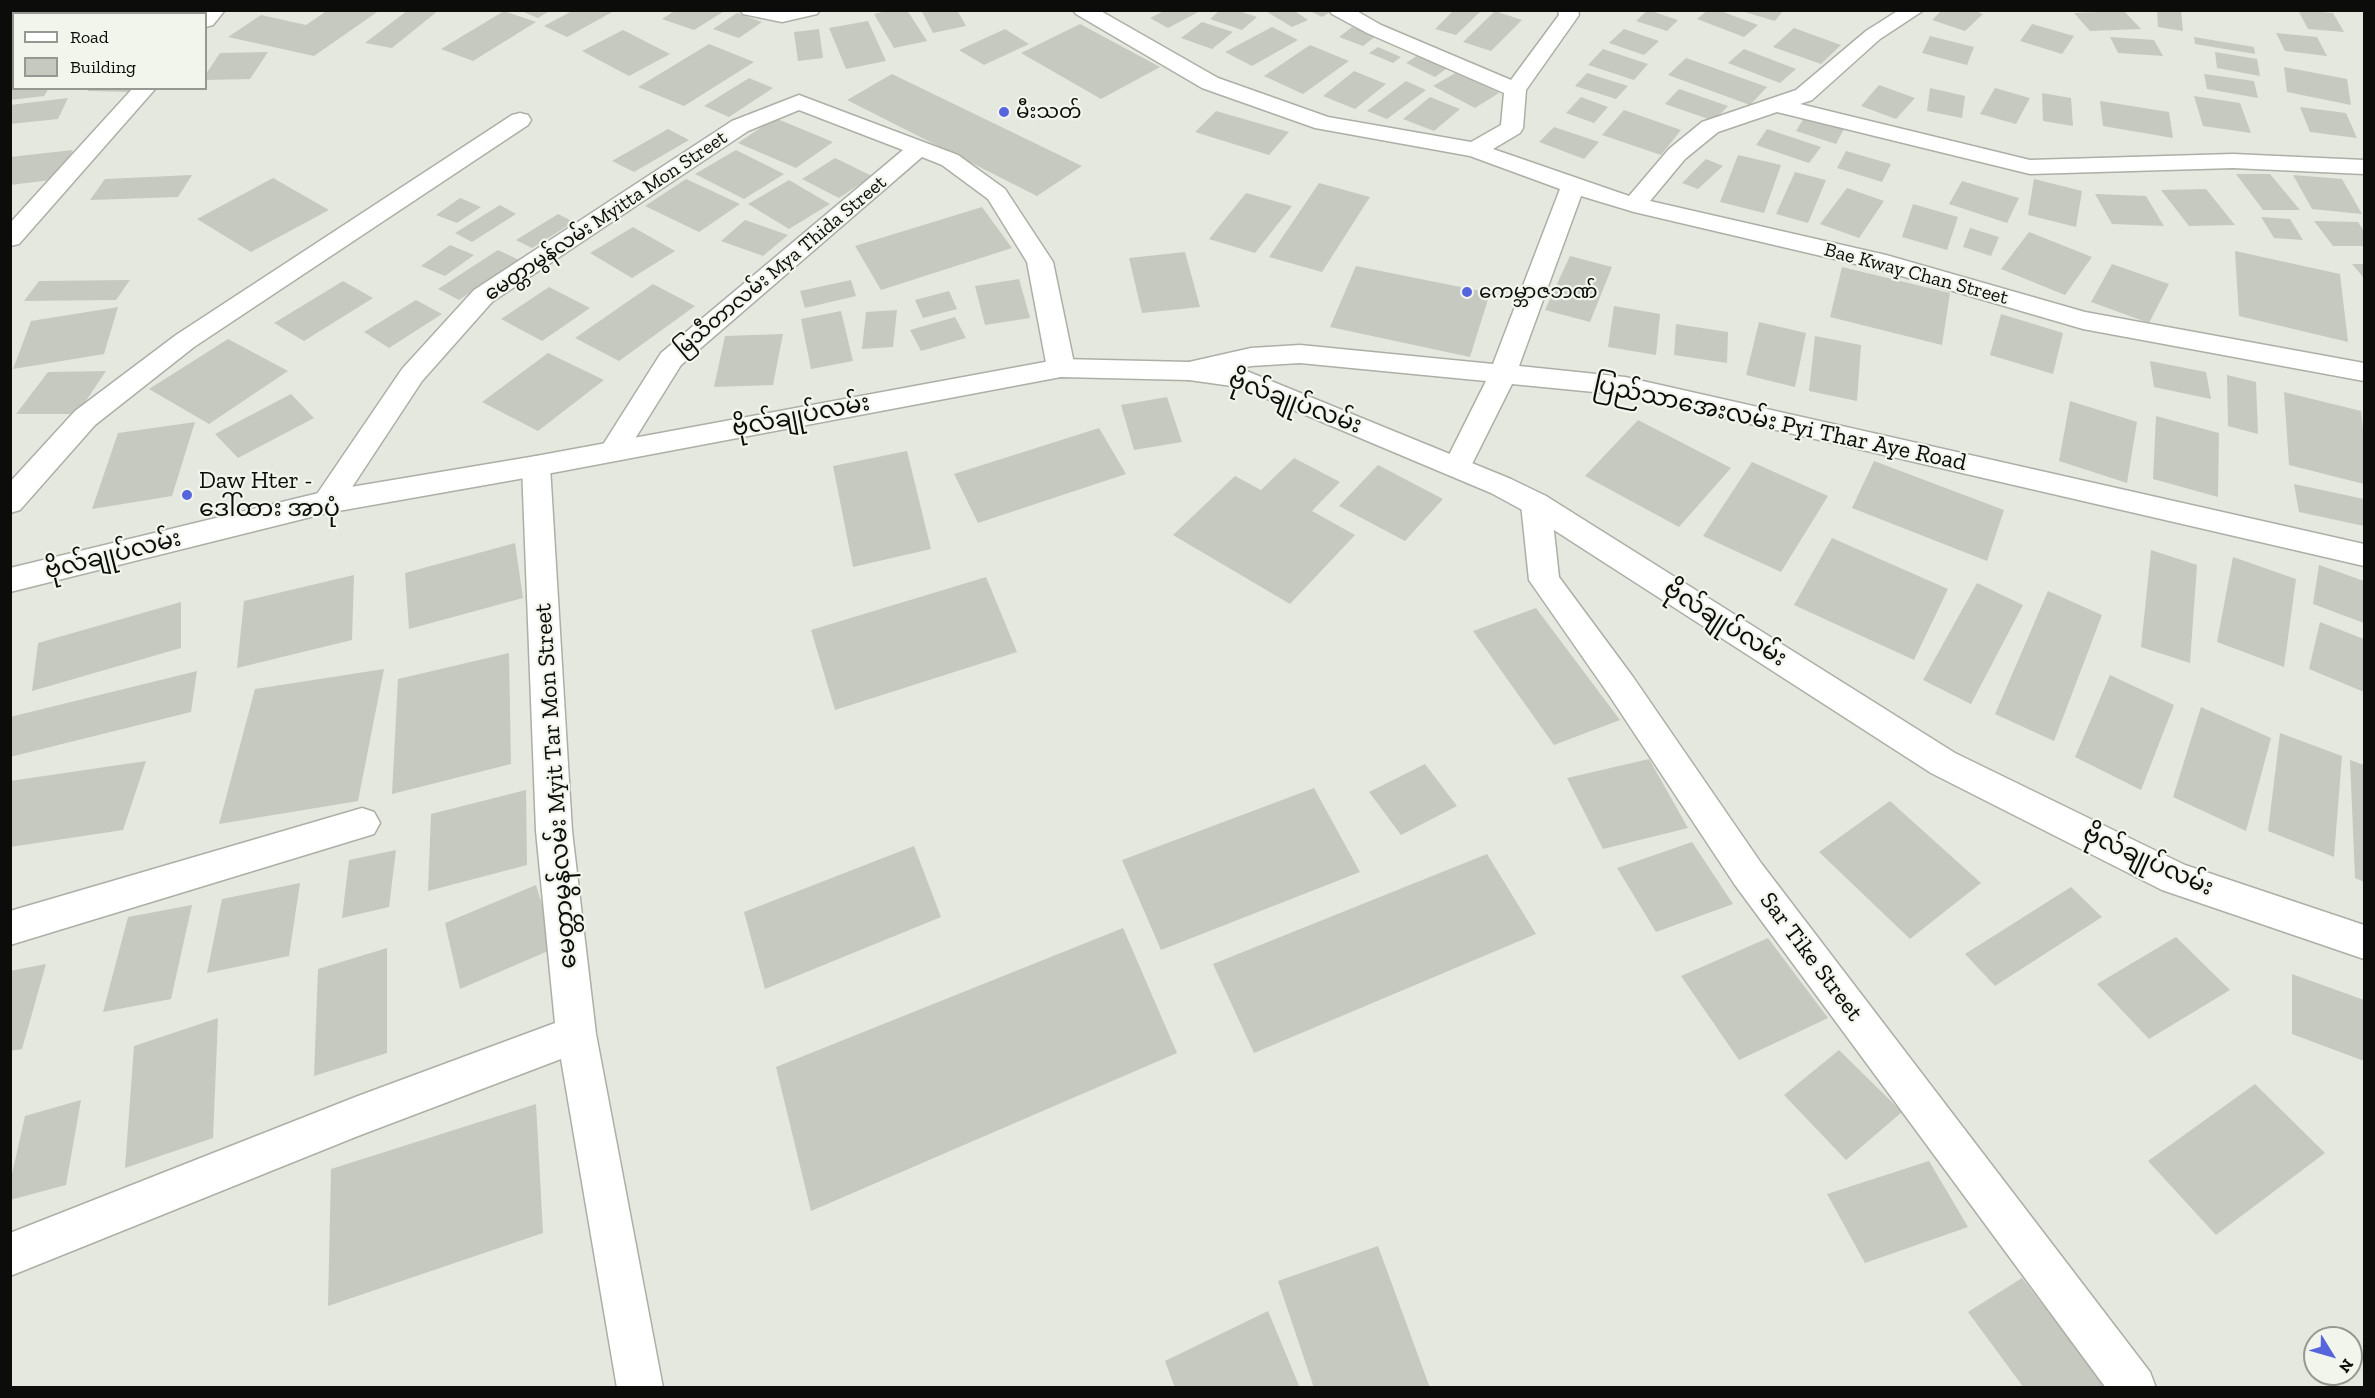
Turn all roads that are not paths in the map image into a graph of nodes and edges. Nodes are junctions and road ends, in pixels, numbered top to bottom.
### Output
1 (750, 10) edge
2 (810, 10) edge
3 (1083, 10) edge
4 (1339, 10) edge
5 (1568, 10) edge
6 (1914, 10) edge
7 (143, 90) edge
8 (1515, 90) junction
9 (1774, 104) junction
10 (520, 120) dead end
11 (919, 148) junction
12 (1475, 150) junction
13 (2364, 167) edge
14 (1573, 186) junction
15 (1634, 205) junction
16 (10, 238) edge
17 (1060, 368) junction
18 (1189, 370) junction
19 (2364, 372) edge
20 (1503, 374) junction
21 (613, 451) junction
22 (536, 466) junction
23 (1457, 467) junction
24 (10, 502) edge
25 (327, 502) junction
26 (1536, 504) junction
27 (2364, 555) edge
28 (10, 580) edge
29 (362, 823) dead end
30 (10, 928) edge
31 (2364, 942) edge
32 (576, 1034) junction
33 (10, 1256) edge
34 (640, 1388) edge
35 (2134, 1388) edge

1 - 2 main road
3 - 12 main road, Bae Kway Chan Street
4 - 8 main road
5 - 8 main road
6 - 9 main road
7 - 16 main road
8 - 12 main road
9 - 13 main road
9 - 15 main road
10 - 24 main road
11 - 17 main road
11 - 21 main road, မြသီတာလမ်း Mya Thida Street
11 - 25 main road, မေတ္တာမွန်လမ်း Myitta Mon Street
12 - 14 main road, Bae Kway Chan Street
14 - 15 main road, Bae Kway Chan Street
14 - 20 main road
15 - 19 main road, Bae Kway Chan Street
17 - 18 main road, ဗိုလ်ချုပ်လမ်း
17 - 21 main road, ဗိုလ်ချုပ်လမ်း
18 - 20 main road, ပြည်သာအေးလမ်း Pyi Thar Aye Road
18 - 23 main road, ဗိုလ်ချုပ်လမ်း
20 - 23 main road
20 - 27 main road, ပြည်သာအေးလမ်း Pyi Thar Aye Road
21 - 22 main road, ဗိုလ်ချုပ်လမ်း
22 - 25 main road, ဗိုလ်ချုပ်လမ်း
22 - 32 main road, မေတ္တာမွန်လမ်း Myit Tar Mon Street
23 - 26 main road, ဗိုလ်ချုပ်လမ်း
25 - 28 main road, ဗိုလ်ချုပ်လမ်း
26 - 31 main road, ဗိုလ်ချုပ်လမ်း
26 - 35 main road, Sar Tike Street
29 - 30 main road
32 - 33 main road
32 - 34 main road, မေတ္တာမွန်လမ်း Myit Tar Mon Street

